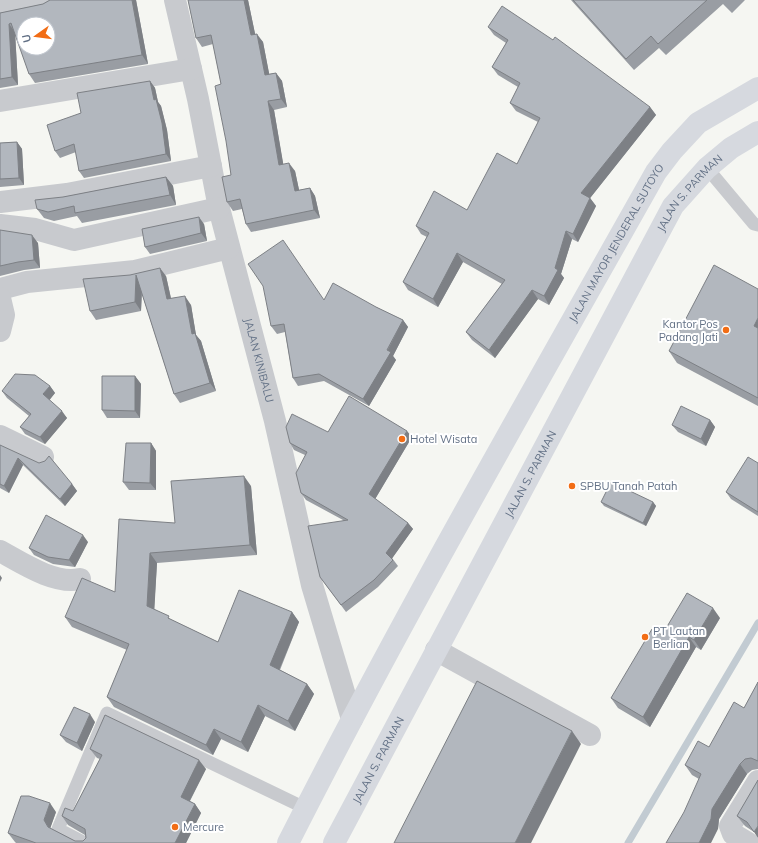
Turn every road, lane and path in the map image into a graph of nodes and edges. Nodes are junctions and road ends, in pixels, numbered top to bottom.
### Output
1 (46, 0) edge
2 (175, 0) edge
3 (0, 10) edge
4 (191, 68) junction
5 (758, 88) edge
6 (0, 101) edge
7 (758, 132) edge
8 (211, 166) junction
9 (707, 168) junction
10 (0, 202) edge
11 (219, 208) junction
12 (0, 225) edge
13 (758, 225) edge
14 (229, 248) junction
15 (0, 288) edge
16 (0, 298) edge
17 (0, 331) edge
18 (0, 436) edge
19 (43, 456) dead end
20 (0, 551) edge
21 (80, 579) edge
22 (436, 650) junction
23 (352, 719) junction
24 (590, 735) dead end
25 (758, 781) edge
26 (306, 808) junction
27 (85, 843) edge
28 (288, 843) edge
29 (334, 843) edge
30 (748, 843) edge

1 - 3 street
2 - 4 street, JALAN KINIBALU
4 - 6 street
4 - 8 street, JALAN KINIBALU
5 - 23 main road, JALAN MAYOR JENDERAL SUTOYO
7 - 9 main road, JALAN S. PARMAN
8 - 10 street
8 - 11 street, JALAN KINIBALU
9 - 13 lane
9 - 22 main road, JALAN S. PARMAN
11 - 12 street
11 - 14 street, JALAN KINIBALU
14 - 15 street
14 - 23 street, JALAN KINIBALU
16 - 17 street
18 - 19 street
20 - 21 street
22 - 24 street
22 - 29 main road, JALAN S. PARMAN
23 - 26 main road
25 - 30 street
26 - 27 lane
26 - 28 main road

